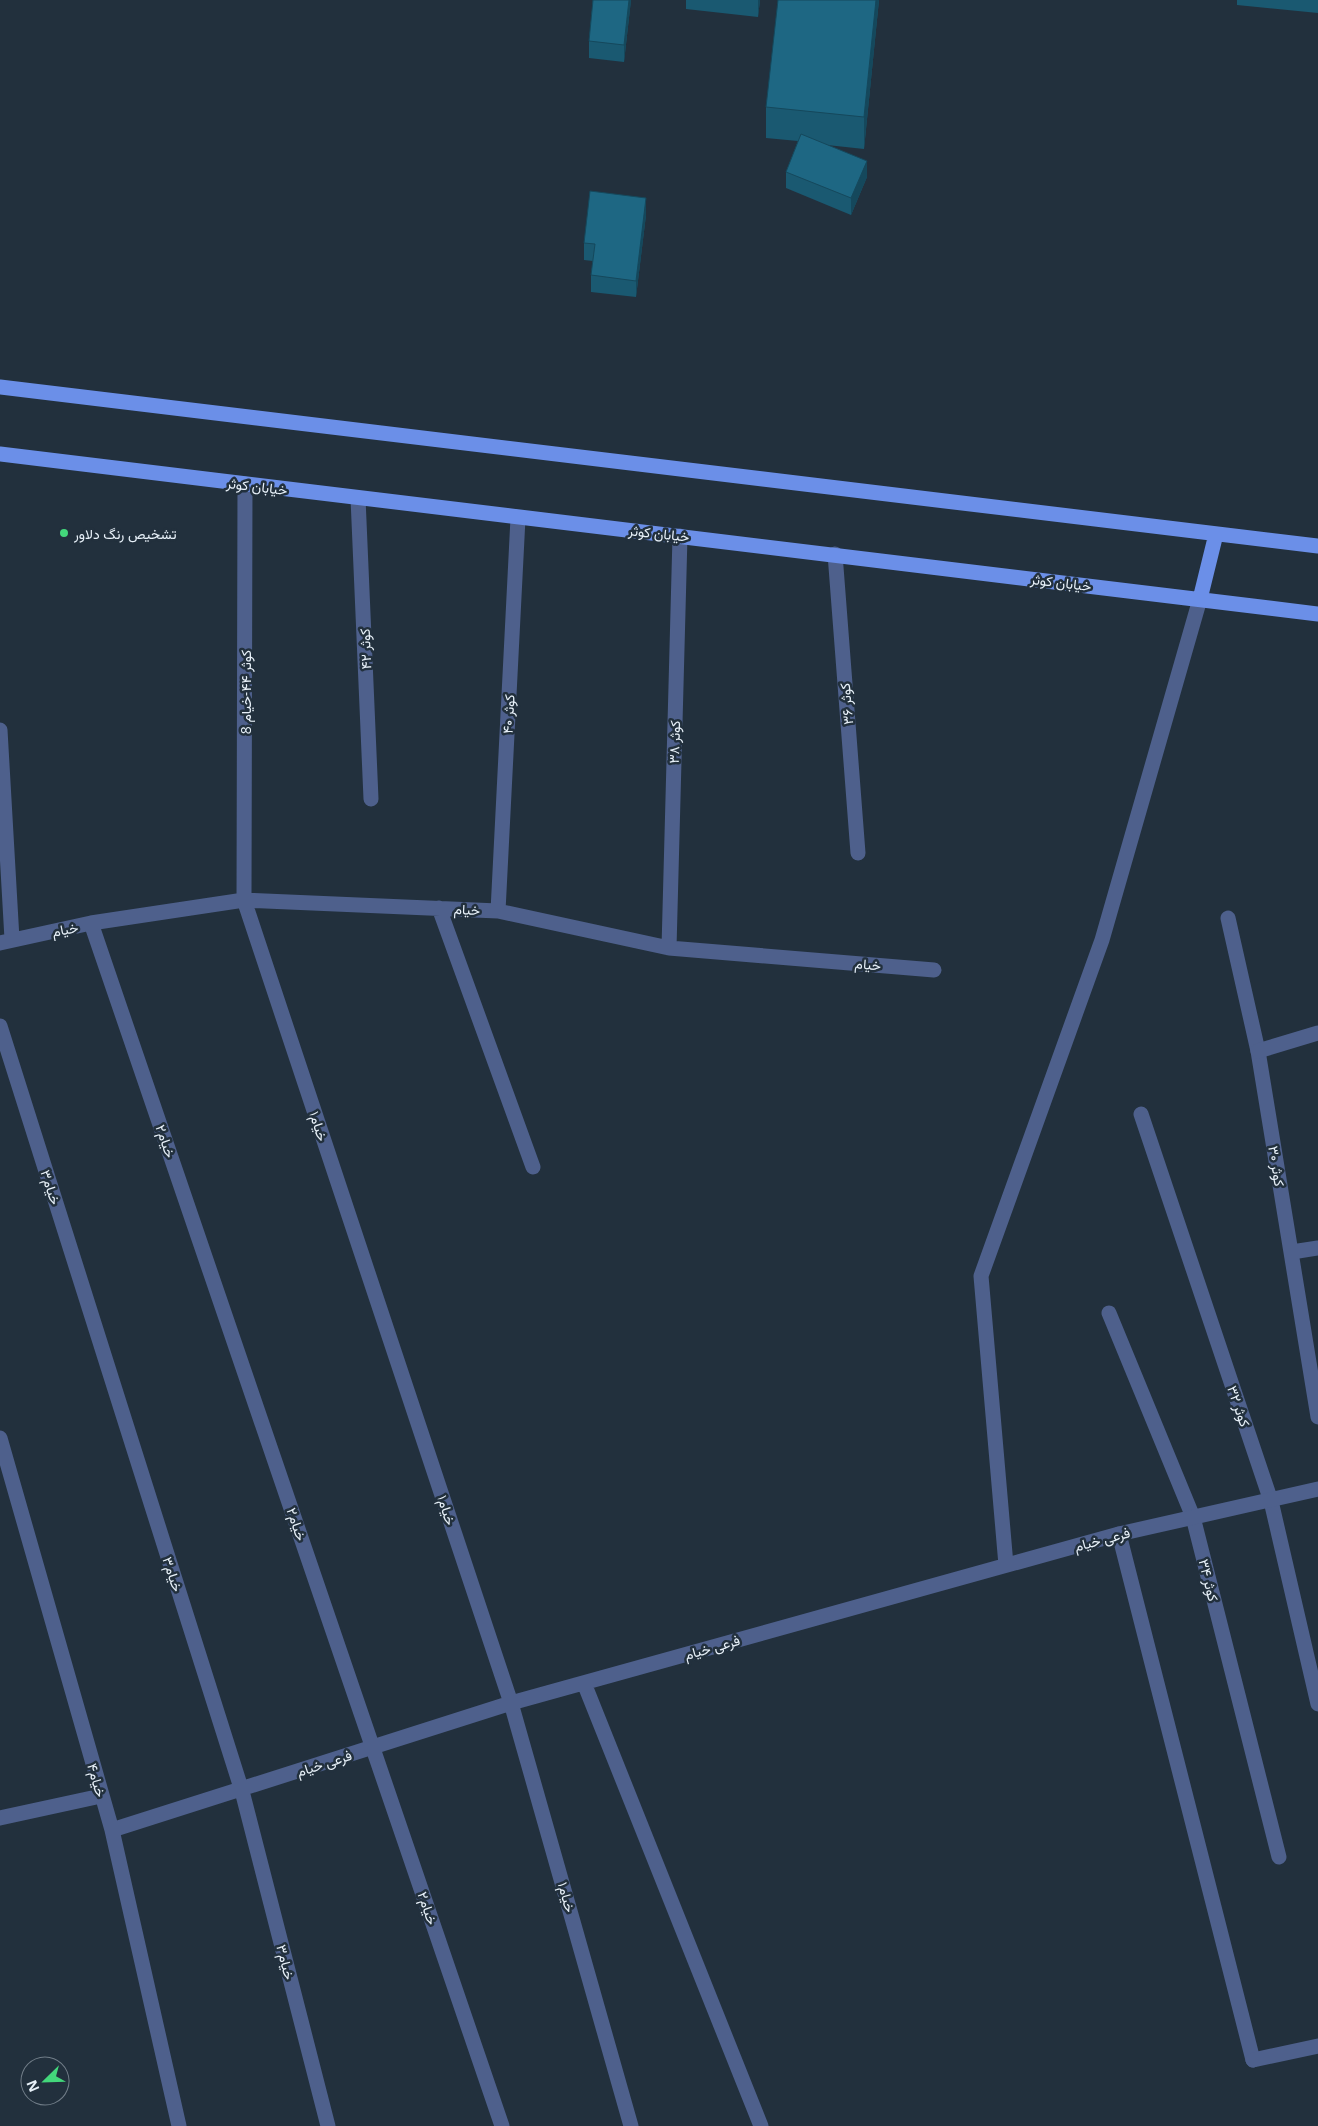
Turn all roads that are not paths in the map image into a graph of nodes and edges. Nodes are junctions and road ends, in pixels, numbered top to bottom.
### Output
1 (0, 387) edge
2 (0, 454) edge
3 (245, 484) junction
4 (358, 498) junction
5 (518, 518) junction
6 (1216, 534) junction
7 (680, 536) junction
8 (1318, 546) edge
9 (835, 554) junction
10 (1200, 599) junction
11 (1318, 614) edge
12 (0, 730) edge
13 (371, 799) dead end
14 (858, 854) dead end
15 (244, 900) junction
16 (439, 908) junction
17 (498, 911) junction
18 (1228, 918) dead end
19 (91, 923) junction
20 (6, 941) edge
21 (668, 948) junction
22 (934, 970) dead end
23 (0, 1026) edge
24 (1318, 1034) edge
25 (1258, 1052) junction
26 (1141, 1114) dead end
27 (533, 1167) dead end
28 (1318, 1248) edge
29 (1292, 1252) junction
30 (1109, 1313) dead end
31 (1318, 1417) edge
32 (0, 1438) edge
33 (1318, 1489) edge
34 (1271, 1501) junction
35 (1193, 1517) junction
36 (1119, 1534) junction
37 (1006, 1565) junction
38 (584, 1683) junction
39 (511, 1703) junction
40 (1318, 1704) edge
41 (374, 1747) junction
42 (242, 1791) junction
43 (101, 1796) junction
44 (0, 1818) edge
45 (112, 1830) junction
46 (1279, 1857) dead end
47 (1318, 2046) edge
48 (179, 2126) edge
49 (328, 2126) edge
50 (502, 2126) edge
51 (632, 2126) edge
52 (761, 2126) edge

1 - 6 main road
2 - 3 main road, خیابان کوثر
3 - 4 main road, خیابان کوثر
3 - 15 street, کوثر ۴۴-خیام 8
4 - 5 main road, خیابان کوثر
4 - 13 street, کوثر ۴۲
5 - 7 main road, خیابان کوثر
5 - 17 street, کوثر ۴۰
6 - 8 main road
6 - 10 main road
7 - 9 main road, خیابان کوثر
7 - 21 street, کوثر ۳۸
9 - 10 main road, خیابان کوثر
9 - 14 street, کوثر ۳۶
10 - 11 main road, خیابان کوثر
10 - 37 street
12 - 20 street
15 - 16 street, خیام
15 - 19 street, خیام
15 - 39 street, خیام۱
16 - 17 street, خیام
16 - 27 street
17 - 21 street, خیام
18 - 25 street, کوثر ۳۰
19 - 20 street, خیام
19 - 41 street, خیام۲
21 - 22 street, خیام
23 - 42 street, خیام۳
24 - 25 street
25 - 29 street, کوثر ۳۰
26 - 34 street, کوثر ۳۲
28 - 29 street
29 - 31 street, کوثر ۳۰
30 - 35 street, کوثر ۳۴
32 - 43 street, خیام۴
33 - 34 street, فرعی خیام
34 - 35 street, فرعی خیام
34 - 40 street, کوثر ۳۲
35 - 36 street, فرعی خیام
35 - 46 street, کوثر ۳۴
36 - 37 street, فرعی خیام
36 - 47 street
37 - 38 street, فرعی خیام
38 - 39 street, فرعی خیام
38 - 52 street
39 - 41 street, فرعی خیام
39 - 51 street, خیام۱
41 - 42 street, فرعی خیام
41 - 50 street, خیام۲
42 - 45 street, فرعی خیام
42 - 49 street, خیام۳
43 - 44 street
43 - 45 street, خیام۴
45 - 48 street, خیام۴

